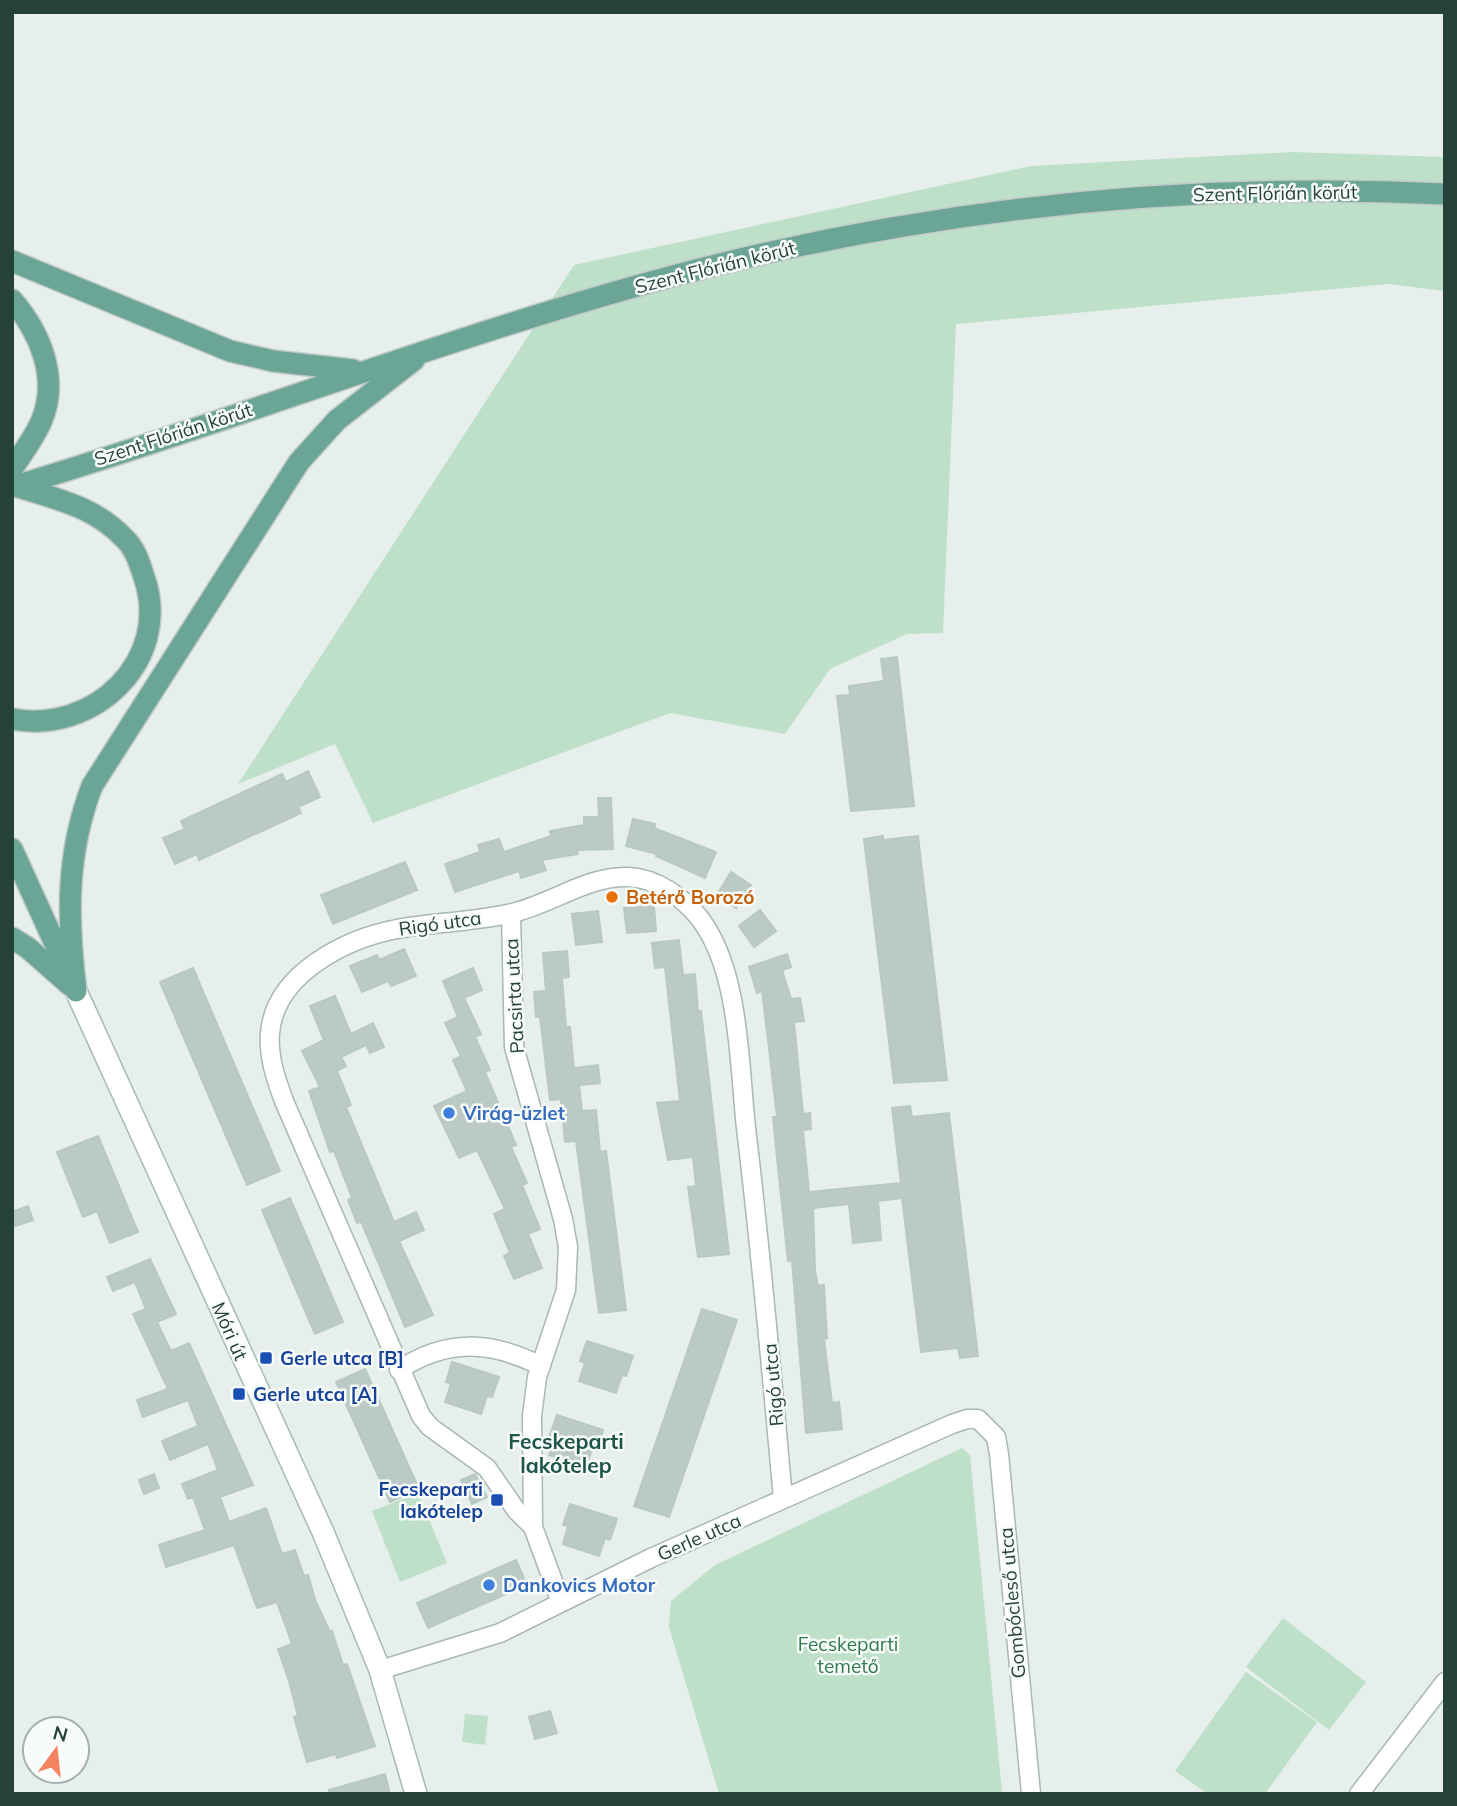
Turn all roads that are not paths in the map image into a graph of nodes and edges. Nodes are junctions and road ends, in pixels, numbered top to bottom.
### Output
1 (1445, 194) edge
2 (12, 261) edge
3 (12, 300) edge
4 (429, 350) junction
5 (362, 370) junction
6 (14, 481) edge
7 (12, 719) edge
8 (12, 849) edge
9 (511, 914) junction
10 (12, 938) edge
11 (76, 991) junction
12 (541, 1366) junction
13 (399, 1370) junction
14 (978, 1419) joint
15 (783, 1499) junction
16 (533, 1527) junction
17 (560, 1600) junction
18 (380, 1670) junction
19 (1445, 1682) edge
20 (416, 1794) edge
21 (1031, 1794) edge
22 (1359, 1794) edge

1 - 4 main road, Szent Flórián körút
2 - 5 main road
3 - 6 main road
4 - 5 main road, Szent Flórián körút
4 - 11 main road
5 - 6 main road, Szent Flórián körút
6 - 7 main road
8 - 11 main road
9 - 12 street, Pacsirta utca
9 - 13 street, Rigó utca
9 - 15 street, Rigó utca
10 - 11 main road
11 - 18 main road, Móri út
12 - 13 street
12 - 16 street, Pacsirta utca
13 - 16 street, Rigó utca
14 - 15 street, Gerle utca
14 - 21 street, Gombócleső utca
15 - 17 street, Gerle utca
16 - 17 street, Rigó utca
17 - 18 street, Gerle utca
18 - 20 main road, Móri út
19 - 22 street

